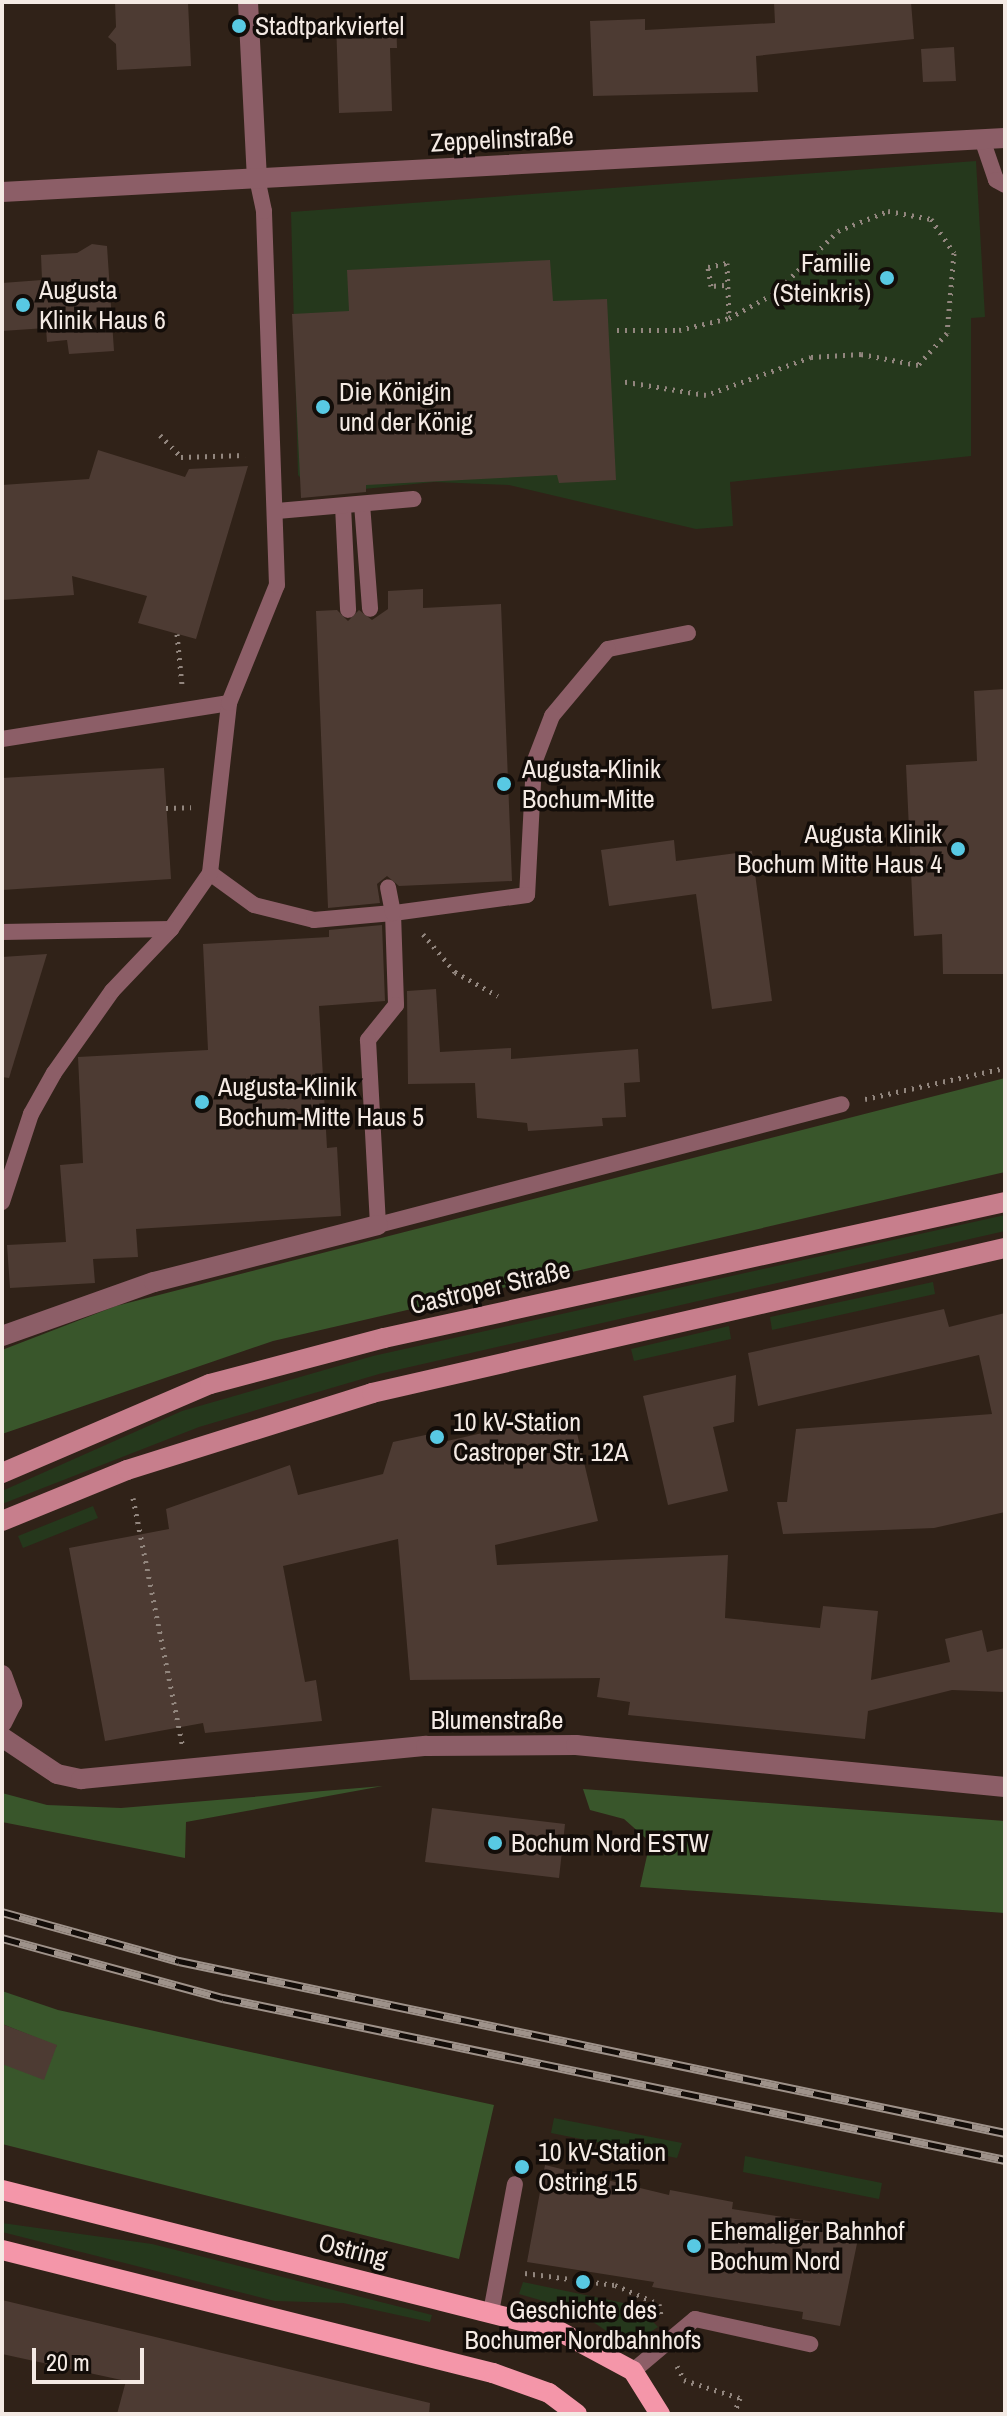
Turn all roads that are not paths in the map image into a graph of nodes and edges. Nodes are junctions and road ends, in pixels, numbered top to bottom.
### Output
1 (248, 2) edge
2 (1005, 138) edge
3 (982, 139) junction
4 (257, 179) junction
5 (1005, 185) edge
6 (2, 192) edge
7 (413, 499) dead end
8 (362, 504) junction
9 (343, 506) junction
10 (277, 511) junction
11 (370, 609) dead end
12 (348, 610) dead end
13 (688, 633) dead end
14 (229, 703) junction
15 (2, 739) edge
16 (210, 873) junction
17 (388, 887) dead end
18 (393, 913) junction
19 (171, 929) junction
20 (2, 932) edge
21 (841, 1104) road end
22 (2, 1202) edge
23 (1005, 1202) edge
24 (378, 1225) junction
25 (1005, 1248) edge
26 (2, 1336) edge
27 (2, 1473) edge
28 (2, 1521) edge
29 (2, 1675) edge
30 (2, 1723) edge
31 (2, 1737) edge
32 (1005, 1787) edge
33 (515, 2184) dead end
34 (2, 2190) edge
35 (2, 2250) edge
36 (491, 2312) junction
37 (810, 2344) dead end
38 (633, 2371) junction
39 (577, 2414) edge
40 (660, 2414) edge

1 - 4 street
2 - 3 street, Zeppelinstraße
3 - 4 street, Zeppelinstraße
3 - 5 lane
4 - 6 street, Zeppelinstraße
4 - 10 lane
7 - 8 lane
8 - 9 lane
8 - 11 lane
9 - 10 lane
9 - 12 lane
10 - 14 lane
13 - 18 lane
14 - 15 lane
14 - 16 lane
16 - 18 lane
16 - 19 lane
17 - 18 lane
18 - 24 lane
19 - 20 lane
19 - 22 lane
21 - 24 lane
23 - 27 main road, Castroper Straße
24 - 26 street
25 - 28 main road
29 - 30 street
31 - 32 street, Blumenstraße
33 - 36 lane
34 - 36 main road, Ostring
35 - 39 main road
36 - 38 main road, Ostring
37 - 38 lane
38 - 40 main road, Ostring

